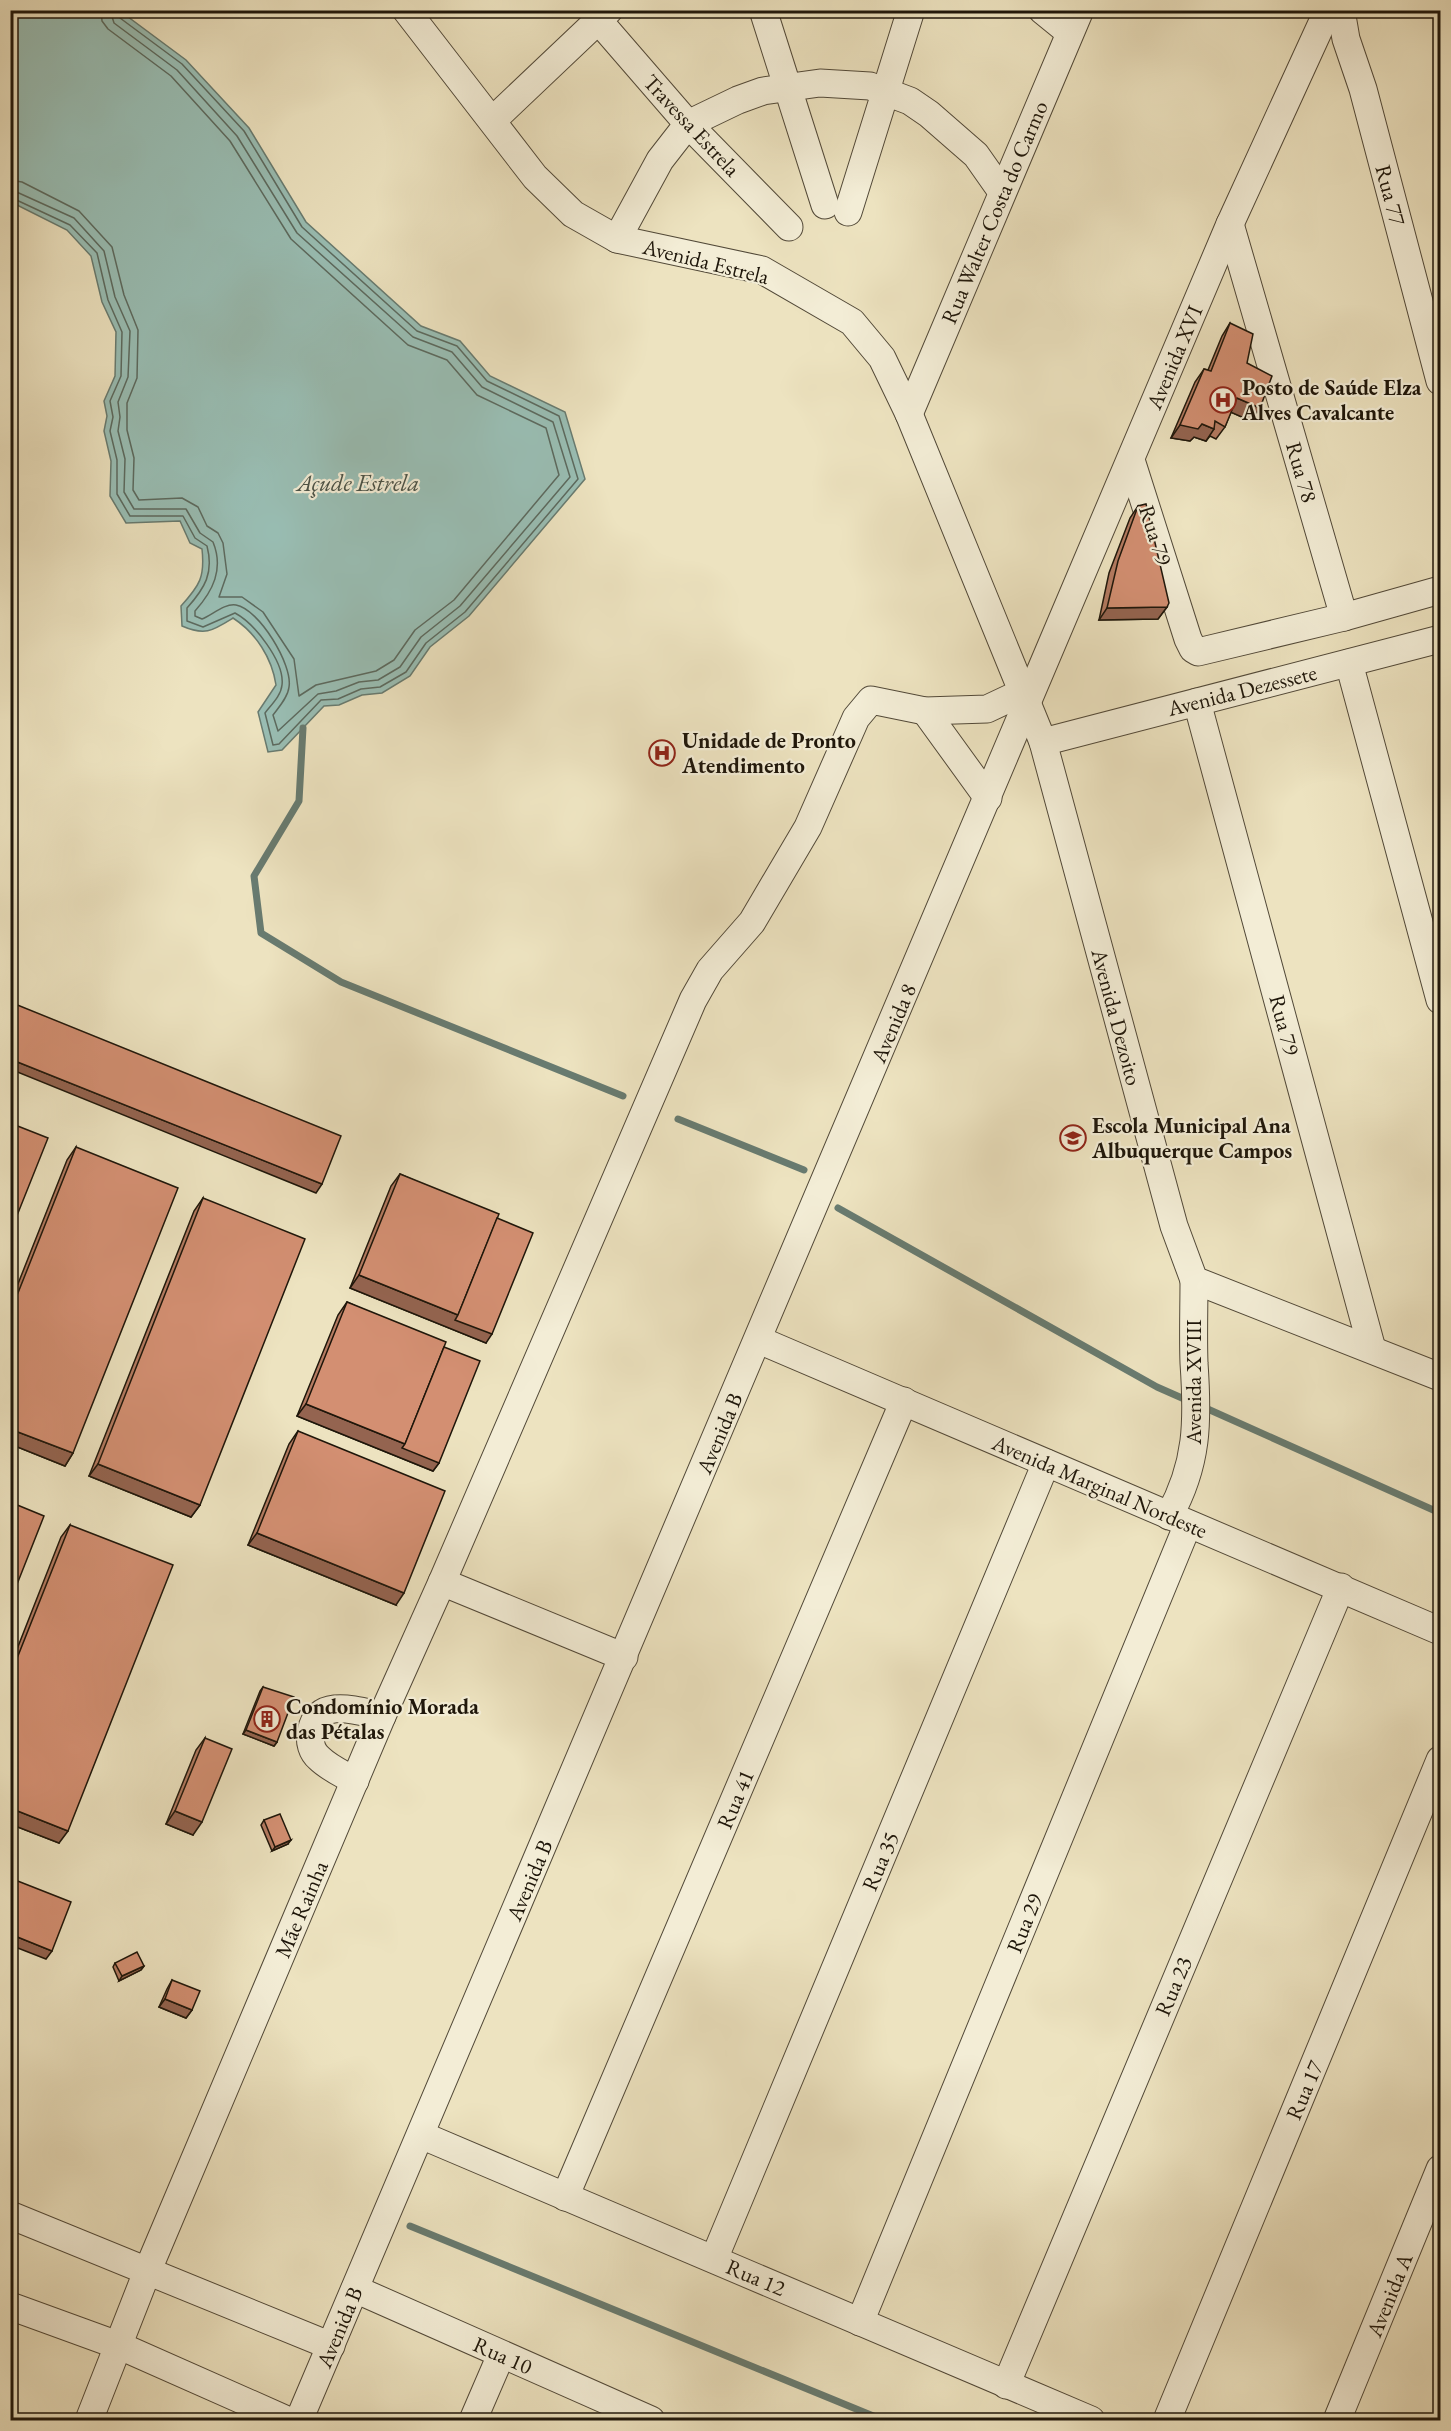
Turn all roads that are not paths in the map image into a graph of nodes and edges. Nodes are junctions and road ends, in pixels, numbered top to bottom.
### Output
1 (406, 10) edge
2 (763, 10) edge
3 (911, 10) edge
4 (1042, 10) edge
5 (1328, 10) edge
6 (1341, 10) edge
7 (603, 15) edge
8 (1074, 21) edge
9 (785, 87) junction
10 (886, 90) junction
11 (493, 120) junction
12 (688, 124) junction
13 (1002, 192) junction
14 (1230, 224) junction
15 (789, 227) dead end
16 (617, 239) junction
17 (1440, 381) edge
18 (909, 414) junction
19 (1131, 460) junction
20 (1440, 590) edge
21 (1179, 611) joint
22 (1344, 617) junction
23 (1440, 639) edge
24 (1349, 663) junction
25 (1024, 700) junction
26 (1197, 702) junction
27 (924, 711) junction
28 (1043, 742) junction
29 (988, 798) junction
30 (1440, 1000) edge
31 (1194, 1280) junction
32 (759, 1340) junction
33 (1372, 1349) junction
34 (1440, 1377) edge
35 (904, 1401) junction
36 (1046, 1463) junction
37 (1179, 1520) junction
38 (442, 1582) junction
39 (1341, 1587) junction
40 (1440, 1631) edge
41 (624, 1657) junction
42 (382, 1716) junction
43 (1440, 1760) edge
44 (355, 1781) junction
45 (421, 2135) junction
46 (1440, 2169) edge
47 (565, 2197) junction
48 (10, 2216) edge
49 (714, 2259) junction
50 (147, 2272) junction
51 (355, 2289) junction
52 (10, 2306) edge
53 (860, 2322) junction
54 (120, 2346) junction
55 (331, 2346) junction
56 (501, 2355) junction
57 (1006, 2385) junction
58 (649, 2420) edge
59 (89, 2421) edge
60 (287, 2421) edge
61 (299, 2421) edge
62 (473, 2421) edge
63 (1091, 2421) edge
64 (1167, 2421) edge
65 (1336, 2421) edge

1 - 11 street, Avenida Estrela
2 - 9 street
3 - 10 street
4 - 8 street
5 - 14 street, Avenida XVI
6 - 17 street, Rua 77
7 - 11 street
7 - 12 street, Travessa Estrela
8 - 13 street, Rua Walter Costa do Carmo
9 - 10 street
9 - 10 street
9 - 12 street
10 - 13 street
11 - 16 street, Avenida Estrela
12 - 15 street, Travessa Estrela
12 - 16 street
13 - 18 street, Rua Walter Costa do Carmo
14 - 19 street, Avenida XVI
14 - 22 street, Rua 78
16 - 18 street, Avenida Estrela
18 - 25 street, Avenida Estrela
19 - 21 street, Rua 79
19 - 25 street, Avenida XVI
20 - 22 street, Avenida Dezessete
21 - 22 street, Avenida Dezessete
23 - 24 street, Avenida Dezessete
24 - 26 street, Avenida Dezessete
24 - 30 street
25 - 27 street
25 - 28 street, Avenida Dezoito
25 - 29 street, Avenida 8
26 - 28 street, Avenida Dezessete
26 - 33 street, Rua 79
27 - 29 street
27 - 38 street, Mãe Rainha
28 - 31 street, Avenida Dezoito
29 - 32 street, Avenida 8
31 - 33 street
31 - 37 street, Avenida XVIII
32 - 35 street, Avenida Marginal Nordeste
32 - 41 street, Avenida B
33 - 34 street
35 - 36 street, Avenida Marginal Nordeste
35 - 47 street, Rua 41
36 - 37 street, Avenida Marginal Nordeste
36 - 49 street, Rua 35
37 - 39 street, Avenida Marginal Nordeste
37 - 53 street, Rua 29
38 - 41 street
38 - 42 street, Mãe Rainha
39 - 40 street, Avenida Marginal Nordeste
39 - 57 street, Rua 23
41 - 45 street, Avenida B
42 - 44 street, Mãe Rainha
42 - 44 street
43 - 64 street, Rua 17
44 - 50 street, Mãe Rainha
45 - 47 street, Rua 12
45 - 51 street, Avenida B
46 - 65 street, Avenida A
47 - 49 street, Rua 12
48 - 50 street
49 - 53 street, Rua 12
50 - 54 street, Mãe Rainha
50 - 55 street
51 - 55 street, Avenida B
51 - 56 street, Rua 10
52 - 54 street
53 - 57 street, Rua 12
54 - 59 street, Mãe Rainha
54 - 60 street
55 - 61 street, Avenida B
56 - 58 street, Rua 10
56 - 62 street
57 - 63 street, Rua 12

